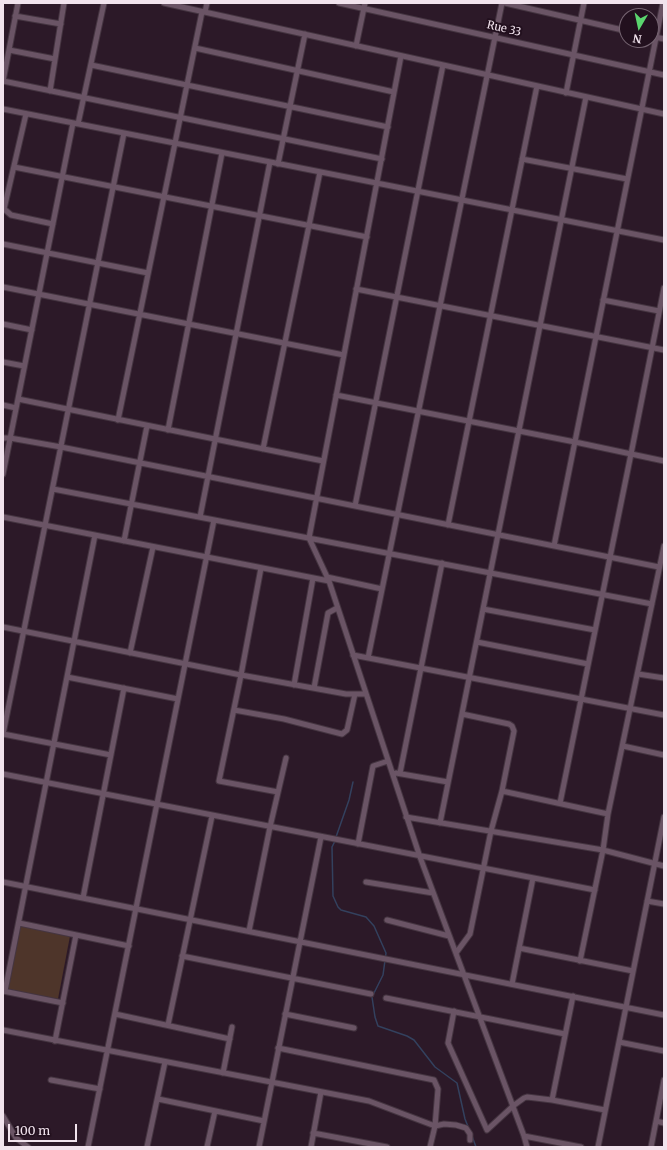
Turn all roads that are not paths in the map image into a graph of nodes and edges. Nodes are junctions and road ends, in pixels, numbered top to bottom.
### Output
1 (18, 3) edge
2 (64, 3) edge
3 (104, 3) edge
4 (164, 3) edge
5 (207, 3) edge
6 (339, 3) edge
7 (502, 3) edge
8 (505, 3) edge
9 (584, 3) edge
10 (663, 3) edge
11 (365, 6) edge
12 (204, 12) junction
13 (15, 16) junction
14 (659, 17) edge
15 (580, 20) junction
16 (61, 24) junction
17 (619, 29) edge
18 (305, 34) junction
19 (495, 38) junction
20 (356, 46) junction
21 (195, 48) junction
22 (651, 48) edge
23 (9, 50) junction
24 (573, 55) junction
25 (401, 56) junction
26 (55, 59) junction
27 (91, 65) junction
28 (443, 65) junction
29 (298, 71) junction
30 (648, 72) junction
31 (487, 75) junction
32 (664, 75) edge
33 (3, 81) edge
34 (187, 85) junction
35 (537, 86) junction
36 (50, 91) junction
37 (394, 92) junction
38 (566, 93) junction
39 (586, 97) junction
40 (84, 98) junction
41 (290, 107) junction
42 (3, 109) edge
43 (641, 109) junction
44 (26, 114) junction
45 (664, 114) edge
46 (180, 118) junction
47 (76, 124) junction
48 (388, 127) junction
49 (124, 133) junction
50 (284, 139) junction
51 (175, 143) junction
52 (222, 153) junction
53 (382, 159) junction
54 (522, 159) junction
55 (270, 162) junction
56 (278, 164) junction
57 (14, 167) junction
58 (572, 168) junction
59 (320, 172) junction
60 (62, 177) junction
61 (627, 179) junction
62 (377, 183) junction
63 (114, 187) junction
64 (418, 192) junction
65 (164, 197) junction
66 (462, 200) junction
67 (211, 206) junction
68 (4, 209) edge
69 (512, 210) junction
70 (260, 216) junction
71 (562, 220) junction
72 (53, 224) junction
73 (309, 225) junction
74 (617, 231) junction
75 (367, 237) junction
76 (664, 240) edge
77 (3, 244) edge
78 (47, 253) junction
79 (98, 263) junction
80 (148, 273) junction
81 (3, 287) edge
82 (664, 288) edge
83 (356, 289) junction
84 (39, 294) junction
85 (397, 297) junction
86 (603, 300) junction
87 (90, 304) junction
88 (440, 306) junction
89 (659, 310) junction
90 (140, 314) junction
91 (490, 316) junction
92 (3, 324) edge
93 (189, 324) junction
94 (540, 326) junction
95 (32, 330) junction
96 (236, 333) junction
97 (596, 336) junction
98 (285, 343) junction
99 (652, 348) junction
100 (664, 350) edge
101 (344, 355) junction
102 (3, 362) edge
103 (24, 366) junction
104 (336, 396) junction
105 (18, 399) junction
106 (376, 403) junction
107 (3, 405) edge
108 (16, 408) junction
109 (69, 410) junction
110 (419, 411) junction
111 (118, 420) junction
112 (469, 421) junction
113 (147, 426) junction
114 (168, 430) junction
115 (519, 431) junction
116 (3, 438) edge
117 (10, 438) junction
118 (215, 439) junction
119 (575, 442) junction
120 (61, 447) junction
121 (263, 449) junction
122 (632, 454) junction
123 (323, 461) junction
124 (664, 461) edge
125 (140, 463) junction
126 (3, 474) edge
127 (208, 476) junction
128 (53, 489) junction
129 (316, 498) junction
130 (132, 504) junction
131 (355, 506) junction
132 (398, 514) junction
133 (3, 517) edge
134 (200, 517) junction
135 (214, 520) junction
136 (448, 524) junction
137 (45, 526) junction
138 (95, 535) junction
139 (498, 535) junction
140 (309, 538) junction
141 (124, 541) junction
142 (554, 546) junction
143 (664, 546) edge
144 (153, 547) junction
145 (390, 553) junction
146 (610, 557) junction
147 (206, 558) junction
148 (442, 563) junction
149 (659, 567) junction
150 (261, 568) junction
151 (491, 573) junction
152 (313, 578) junction
153 (328, 579) junction
154 (382, 589) junction
155 (603, 594) junction
156 (652, 604) junction
157 (337, 608) junction
158 (483, 609) junction
159 (3, 627) edge
160 (24, 630) junction
161 (595, 630) junction
162 (74, 642) junction
163 (477, 642) junction
164 (130, 653) junction
165 (353, 655) junction
166 (368, 658) junction
167 (185, 664) junction
168 (588, 664) junction
169 (421, 668) junction
170 (638, 674) junction
171 (241, 675) junction
172 (67, 677) junction
173 (470, 678) junction
174 (664, 678) edge
175 (294, 685) junction
176 (124, 688) junction
177 (314, 688) junction
178 (355, 694) junction
179 (365, 694) junction
180 (178, 699) junction
181 (581, 699) junction
182 (631, 709) junction
183 (234, 710) junction
184 (462, 714) junction
185 (664, 716) edge
186 (3, 734) edge
187 (54, 744) junction
188 (623, 746) junction
189 (111, 755) junction
190 (664, 755) edge
191 (286, 758) dead end
192 (388, 761) junction
193 (392, 773) junction
194 (400, 773) junction
195 (3, 774) edge
196 (448, 782) junction
197 (46, 783) junction
198 (502, 791) junction
199 (278, 792) junction
200 (103, 794) junction
201 (560, 803) junction
202 (157, 805) junction
203 (608, 814) junction
204 (212, 816) junction
205 (406, 817) junction
206 (664, 817) edge
207 (440, 822) junction
208 (663, 824) edge
209 (270, 827) junction
210 (491, 831) junction
211 (321, 837) junction
212 (358, 844) junction
213 (603, 850) junction
214 (420, 856) junction
215 (654, 864) junction
216 (664, 866) edge
217 (483, 869) junction
218 (533, 878) junction
219 (3, 882) edge
220 (366, 882) dead end
221 (26, 886) junction
222 (594, 890) junction
223 (433, 893) junction
224 (83, 898) junction
225 (647, 901) junction
226 (664, 904) edge
227 (136, 908) junction
228 (190, 919) junction
229 (387, 920) dead end
230 (18, 923) junction
231 (249, 931) junction
232 (76, 935) junction
233 (449, 936) junction
234 (300, 941) junction
235 (128, 946) junction
236 (519, 948) junction
237 (456, 953) junction
238 (182, 956) junction
239 (580, 961) junction
240 (633, 971) junction
241 (463, 974) junction
242 (292, 979) junction
243 (512, 984) junction
244 (4, 991) edge
245 (371, 994) dead end
246 (573, 996) junction
247 (386, 998) dead end
248 (63, 1003) junction
249 (626, 1007) junction
250 (454, 1011) junction
251 (115, 1014) junction
252 (285, 1014) junction
253 (664, 1014) edge
254 (479, 1015) junction
255 (168, 1025) junction
256 (232, 1027) dead end
257 (354, 1028) dead end
258 (3, 1030) edge
259 (565, 1034) junction
260 (230, 1039) junction
261 (55, 1041) junction
262 (619, 1042) junction
263 (278, 1048) junction
264 (108, 1051) junction
265 (664, 1051) edge
266 (166, 1062) junction
267 (223, 1073) junction
268 (51, 1080) dead end
269 (664, 1080) edge
270 (272, 1083) junction
271 (100, 1089) junction
272 (321, 1092) junction
273 (158, 1099) junction
274 (552, 1100) junction
275 (513, 1106) junction
276 (605, 1110) junction
277 (215, 1111) junction
278 (3, 1116) edge
279 (264, 1121) junction
280 (656, 1121) junction
281 (664, 1123) edge
282 (435, 1126) junction
283 (314, 1133) junction
284 (524, 1136) junction
285 (470, 1140) dead end
286 (376, 1146) edge
287 (28, 1147) edge
288 (88, 1147) edge
289 (147, 1147) edge
290 (207, 1147) edge
291 (259, 1147) edge
292 (311, 1147) edge
293 (387, 1147) edge
294 (430, 1147) edge
295 (527, 1147) edge
296 (581, 1147) edge
297 (598, 1147) edge
298 (651, 1147) edge

1 - 13 street
2 - 16 street
3 - 27 street
4 - 12 street
5 - 12 street
6 - 11 street, Rue 33
7 - 19 street
8 - 15 street
9 - 15 street
10 - 14 street
11 - 19 street, Rue 33
11 - 20 street
12 - 18 street
12 - 21 street
13 - 16 street
13 - 23 street
15 - 17 street
15 - 24 street
16 - 26 street
18 - 20 street
18 - 29 street
19 - 24 street, Rue 33
19 - 31 street
20 - 25 street
21 - 29 street
21 - 34 street
22 - 30 street
23 - 26 street
23 - 33 street
24 - 30 street, Rue 33
24 - 38 street
25 - 28 street
25 - 37 street
26 - 36 street
27 - 34 street
27 - 40 street
28 - 31 street
28 - 64 street
29 - 37 street
29 - 41 street
30 - 32 street, Rue 33
30 - 43 street
31 - 35 street
31 - 66 street
33 - 36 street
34 - 41 street
34 - 46 street
35 - 38 street
35 - 54 street
36 - 40 street
37 - 48 street
38 - 39 street
39 - 43 street
39 - 58 street
40 - 46 street
40 - 47 street
41 - 48 street
41 - 50 street
42 - 44 street
43 - 45 street
43 - 61 street
44 - 47 street
44 - 57 street
46 - 50 street
46 - 51 street
47 - 49 street
47 - 60 street
48 - 53 street
49 - 51 street
49 - 63 street
50 - 53 street
50 - 56 street
51 - 52 street
51 - 65 street
52 - 55 street
52 - 67 street
53 - 62 street
54 - 58 street
54 - 69 street
55 - 56 street
55 - 70 street
56 - 59 street
57 - 60 street
57 - 68 street
58 - 61 street
58 - 71 street
59 - 62 street
59 - 73 street
60 - 63 street
60 - 72 street
61 - 74 street
62 - 64 street
62 - 75 street
63 - 65 street
63 - 79 street
64 - 66 street
64 - 85 street
65 - 67 street
65 - 80 street
66 - 69 street
66 - 88 street
67 - 70 street
67 - 93 street
68 - 72 street
69 - 71 street
69 - 91 street
70 - 73 street
70 - 96 street
71 - 74 street
71 - 94 street
72 - 78 street
73 - 75 street
73 - 98 street
74 - 76 street
74 - 86 street
75 - 83 street
77 - 78 street
78 - 79 street
78 - 84 street
79 - 80 street
79 - 87 street
80 - 90 street
81 - 84 street
82 - 89 street
83 - 85 street
83 - 101 street
84 - 87 street
84 - 95 street
85 - 88 street
85 - 106 street
86 - 89 street
86 - 97 street
87 - 90 street
87 - 109 street
88 - 91 street
88 - 110 street
89 - 99 street
90 - 93 street
90 - 111 street
91 - 94 street
91 - 112 street
92 - 95 street
93 - 96 street
93 - 114 street
94 - 97 street
94 - 115 street
95 - 103 street
96 - 98 street
96 - 118 street
97 - 99 street
97 - 119 street
98 - 101 street
98 - 121 street
99 - 100 street
99 - 122 street
101 - 104 street
102 - 103 street
103 - 105 street
104 - 106 street
104 - 123 street
105 - 108 street
105 - 109 street
106 - 110 street
106 - 131 street
107 - 108 street
108 - 117 street
109 - 111 street
109 - 120 street
110 - 112 street
110 - 132 street
111 - 113 street
112 - 115 street
112 - 136 street
113 - 114 street
113 - 125 street
114 - 118 street
115 - 119 street
115 - 139 street
116 - 117 street
117 - 120 street
117 - 126 street
118 - 121 street
118 - 127 street
119 - 122 street
119 - 142 street
120 - 125 street
120 - 128 street
121 - 123 street
122 - 124 street
122 - 146 street
123 - 129 street
125 - 127 street
125 - 130 street
127 - 129 street
127 - 134 street
128 - 130 street
128 - 137 street
129 - 131 street
129 - 140 street
130 - 134 street
130 - 141 street
131 - 132 street
132 - 136 street
132 - 145 street
133 - 137 street
134 - 135 street
135 - 140 street
135 - 147 street
136 - 139 street
137 - 138 street
137 - 160 street
138 - 141 street
138 - 162 street
139 - 142 street
139 - 151 street
140 - 145 street
140 - 153 street
141 - 144 street
142 - 146 street
143 - 149 street
144 - 147 street
144 - 164 street
145 - 148 street
145 - 154 street
146 - 149 street
146 - 155 street
147 - 150 street
147 - 167 street
148 - 151 street
148 - 169 street
149 - 156 street
150 - 152 street
150 - 171 street
151 - 155 street
151 - 158 street
152 - 153 street
152 - 175 street
153 - 154 street
153 - 157 street
154 - 166 street
155 - 156 street
155 - 161 street
156 - 170 street
157 - 165 street
157 - 177 street
158 - 161 street
158 - 163 street
159 - 160 street
160 - 162 street
160 - 186 street
161 - 168 street
162 - 164 street
162 - 172 street
163 - 168 street
163 - 173 street
164 - 167 street
165 - 166 street
165 - 179 street
166 - 169 street
167 - 171 street
167 - 180 street
168 - 181 street
169 - 173 street
169 - 194 street
170 - 174 street
170 - 182 street
171 - 175 street
171 - 183 street
172 - 176 street
172 - 187 street
173 - 181 street
173 - 184 street
175 - 177 street
176 - 180 street
176 - 189 street
177 - 178 street
178 - 179 street
178 - 183 street
179 - 192 street
180 - 202 street
181 - 182 street
181 - 201 street
182 - 185 street
182 - 188 street
183 - 199 street
184 - 196 street
184 - 198 street
186 - 187 street
187 - 189 street
187 - 197 street
188 - 190 street
188 - 203 street
189 - 200 street
191 - 199 street
192 - 193 street
192 - 212 street
193 - 194 street
193 - 205 street
194 - 196 street
195 - 197 street
196 - 207 street
197 - 200 street
197 - 221 street
198 - 201 street
198 - 210 street
199 - 209 street
200 - 202 street
200 - 224 street
201 - 203 street
202 - 204 street
202 - 227 street
203 - 213 street
204 - 209 street
204 - 228 street
205 - 207 street
205 - 214 street
206 - 208 street
207 - 210 street
208 - 215 street
209 - 211 street
209 - 231 street
210 - 213 street
210 - 217 street
211 - 212 street
211 - 234 street
212 - 214 street
213 - 215 street
213 - 222 street
214 - 217 street
214 - 223 street
215 - 216 street
215 - 225 street
217 - 218 street
217 - 237 street
218 - 222 street
218 - 236 street
219 - 221 street
220 - 223 street
221 - 224 street
221 - 230 street
222 - 239 street
223 - 233 street
224 - 227 street
225 - 226 street
225 - 240 street
227 - 228 street
227 - 235 street
228 - 231 street
228 - 238 street
229 - 233 street
230 - 232 street
230 - 244 street
231 - 234 street
232 - 235 street
232 - 248 street
233 - 237 street
234 - 241 street
234 - 242 street
235 - 251 street
236 - 239 street
236 - 243 street
237 - 241 street
238 - 242 street
238 - 255 street
239 - 240 street
240 - 249 street
241 - 243 street
241 - 254 street
242 - 245 street
242 - 252 street
243 - 246 street
244 - 248 street
246 - 249 street
246 - 259 street
247 - 250 street
248 - 261 street
249 - 253 street
249 - 262 street
250 - 254 street
250 - 275 street
251 - 255 street
251 - 264 street
252 - 257 street
252 - 263 street
254 - 259 street
254 - 275 street
255 - 260 street
256 - 260 street
258 - 261 street
259 - 274 street
260 - 267 street
261 - 264 street
262 - 265 street
262 - 276 street
263 - 270 street
263 - 282 street
264 - 266 street
264 - 271 street
266 - 267 street
266 - 273 street
267 - 270 street
268 - 271 street
269 - 280 street
270 - 272 street
270 - 279 street
271 - 288 street
272 - 282 street
272 - 283 street
273 - 277 street
273 - 289 street
274 - 275 street
274 - 276 street
275 - 284 street
276 - 297 street
277 - 279 street
277 - 290 street
278 - 287 street
279 - 291 street
280 - 281 street
280 - 298 street
282 - 285 street
282 - 294 street
283 - 286 street
283 - 292 street
284 - 295 street
284 - 296 street
286 - 293 street

